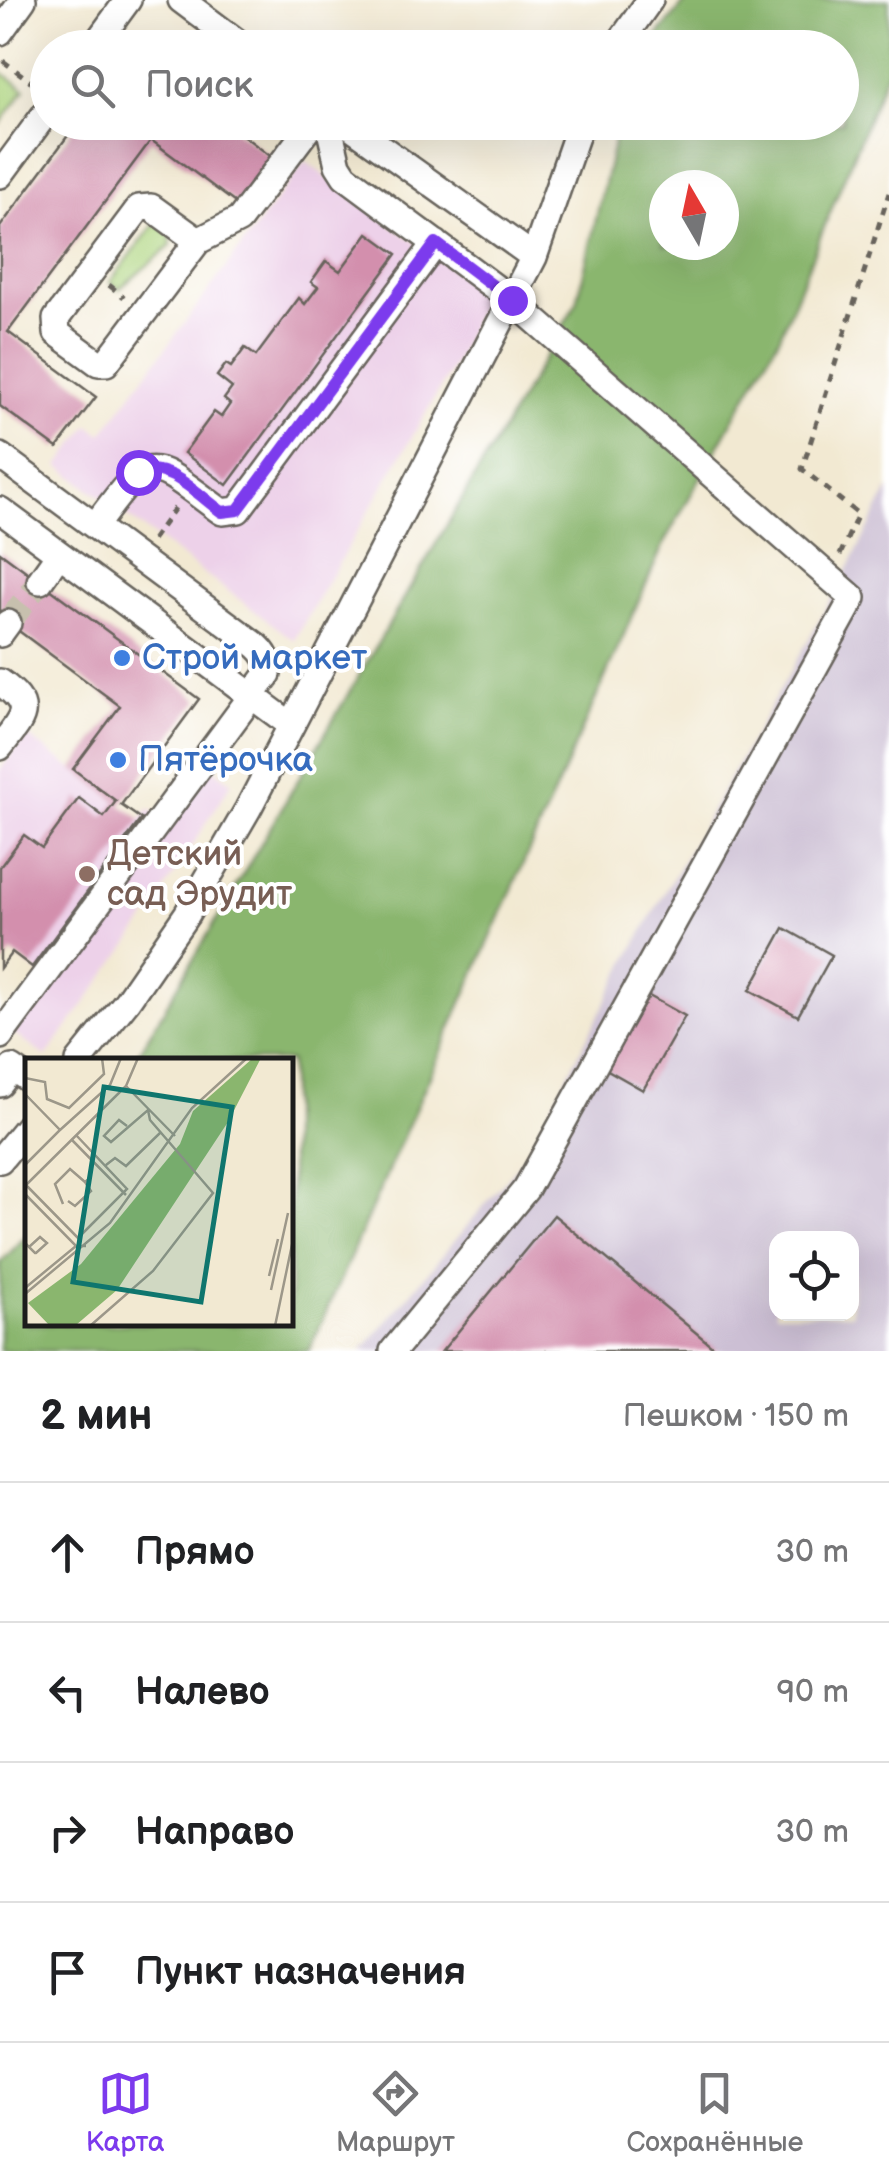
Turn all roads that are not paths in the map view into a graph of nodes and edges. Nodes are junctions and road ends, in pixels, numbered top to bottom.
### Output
1 (24, 0) edge
2 (128, 0) edge
3 (181, 0) edge
4 (650, 0) edge
5 (2, 24) edge
6 (106, 30) edge
7 (220, 30) edge
8 (629, 30) edge
9 (30, 134) edge
10 (299, 140) edge
11 (332, 140) edge
12 (370, 140) edge
13 (574, 140) edge
14 (0, 174) edge
15 (198, 241) junction
16 (436, 243) junction
17 (534, 257) junction
18 (512, 300) junction
19 (0, 456) edge
20 (0, 510) edge
21 (95, 526) junction
22 (60, 554) junction
23 (40, 581) tunnel mouth
24 (0, 682) edge
25 (252, 696) junction
26 (291, 725) junction
27 (0, 748) edge
28 (0, 1036) edge
29 (81, 1058) edge
30 (25, 1130) edge
31 (0, 1160) edge
32 (392, 1351) edge

1 - 5 street
2 - 6 street
3 - 7 street
4 - 8 street
9 - 14 street
10 - 15 street
11 - 16 street
12 - 17 street
13 - 17 street
15 - 15 street
16 - 18 street
16 - 21 street
17 - 18 street
18 - 26 street
18 - 32 street
19 - 21 street
20 - 22 street
21 - 25 street
22 - 23 street
22 - 25 street
24 - 27 street
25 - 26 street
25 - 28 street
26 - 29 street
30 - 31 street

